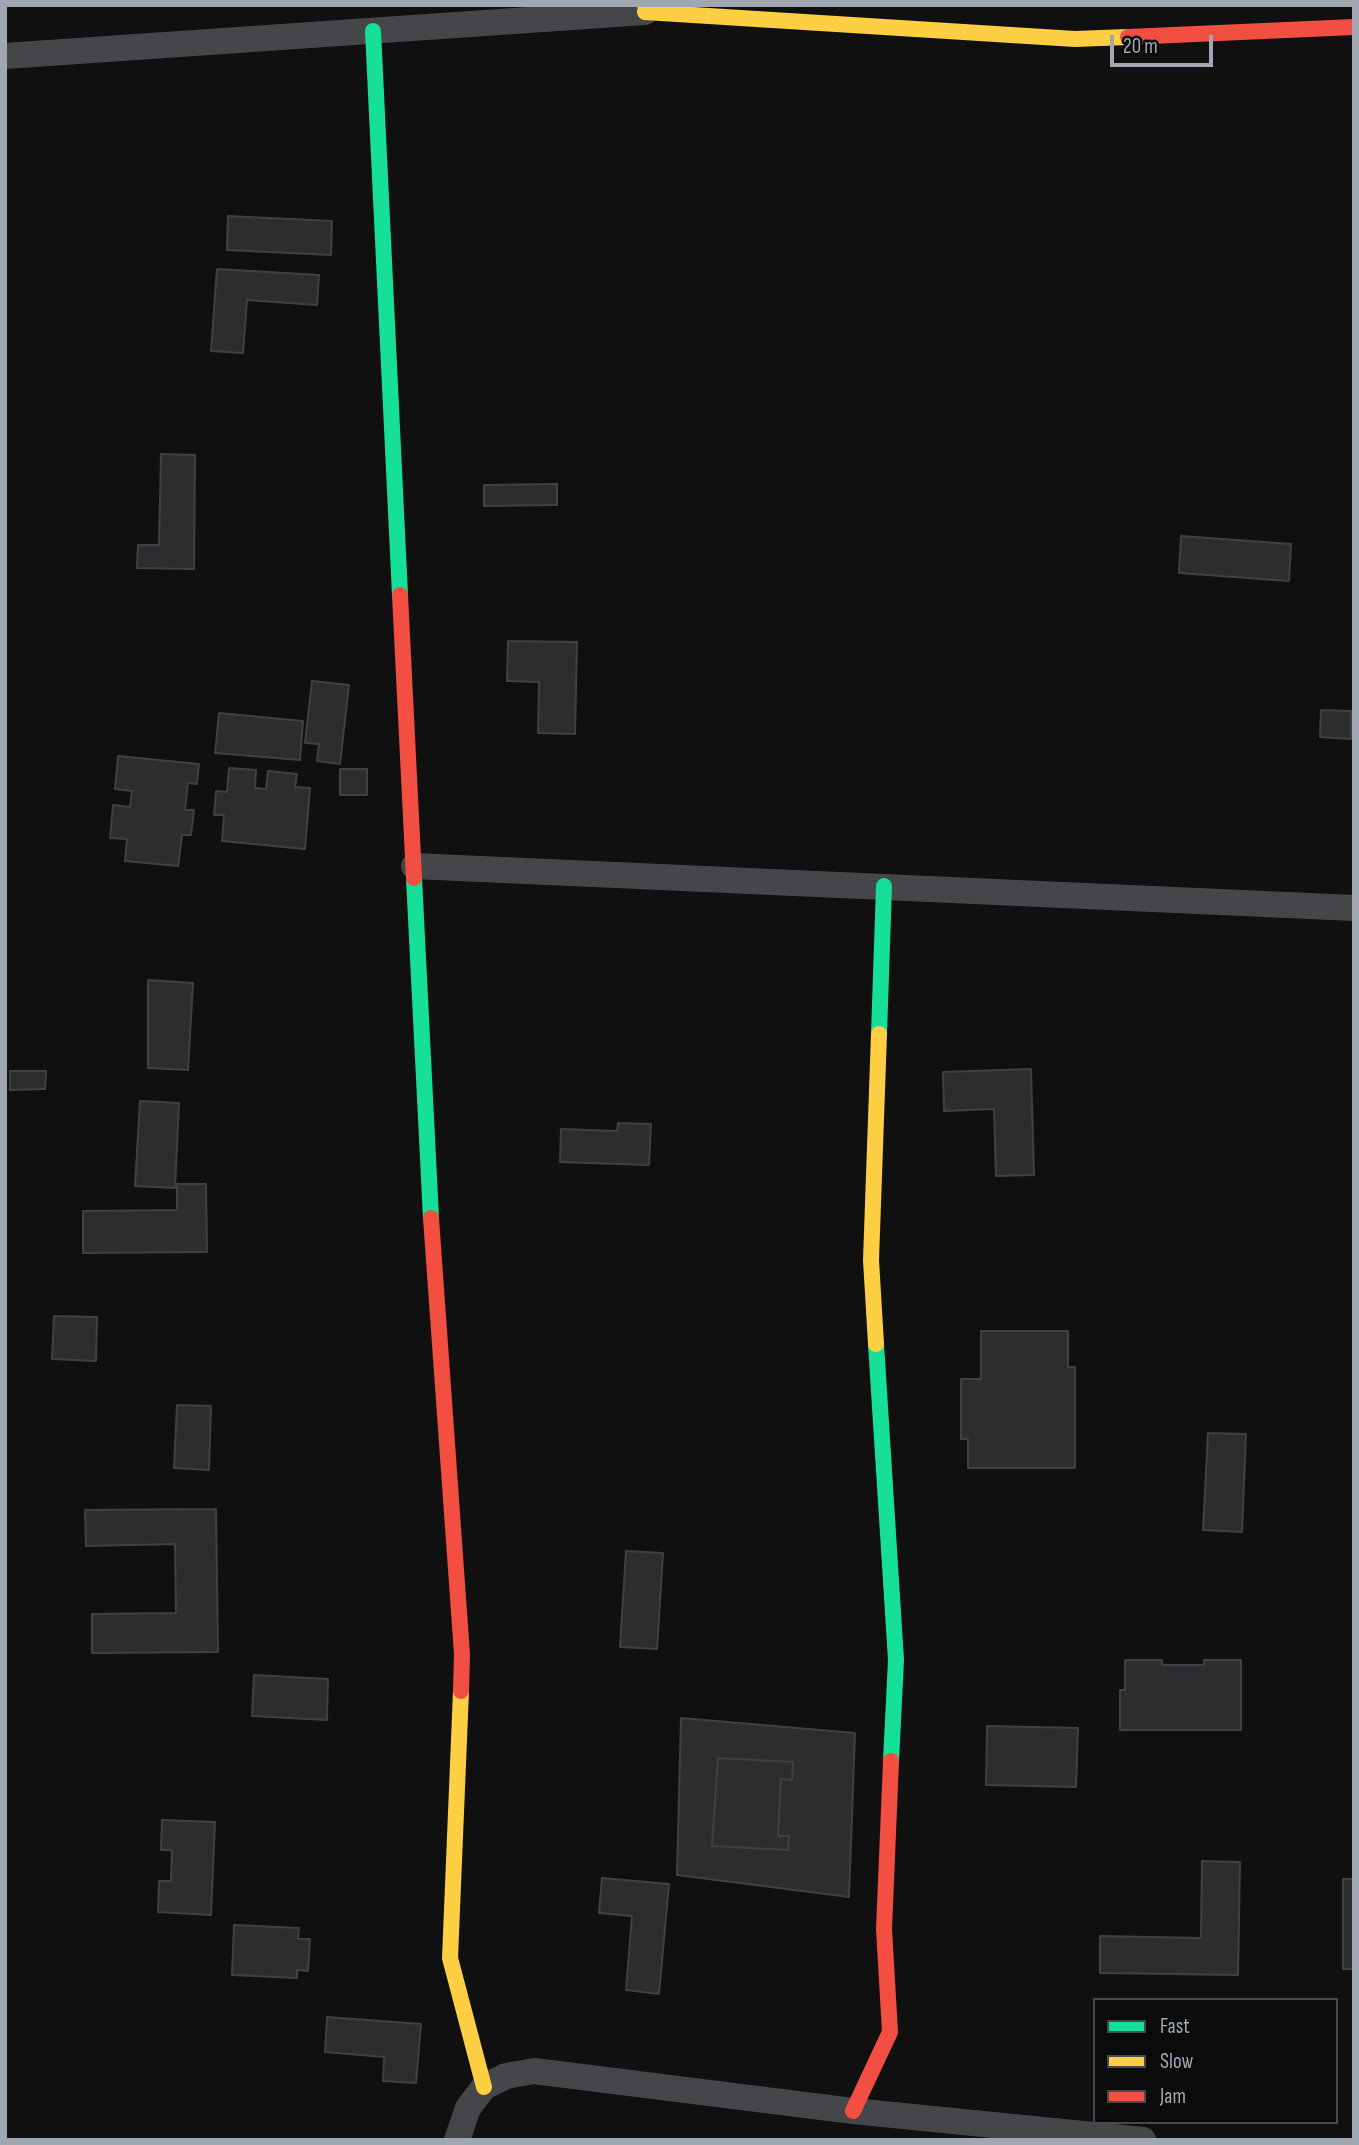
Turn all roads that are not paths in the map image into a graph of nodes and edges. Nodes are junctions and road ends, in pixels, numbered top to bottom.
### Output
1 (646, 8) edge
2 (1354, 27) edge
3 (373, 31) junction
4 (5, 55) edge
5 (414, 866) junction
6 (884, 886) junction
7 (1354, 908) edge
8 (484, 2087) junction
9 (853, 2111) junction
10 (457, 2140) edge
11 (1143, 2140) edge

1 - 2 street
1 - 3 street
3 - 4 street
3 - 5 street
5 - 6 street
5 - 8 street
6 - 7 street
6 - 9 street
8 - 9 street
8 - 10 street
9 - 11 street

